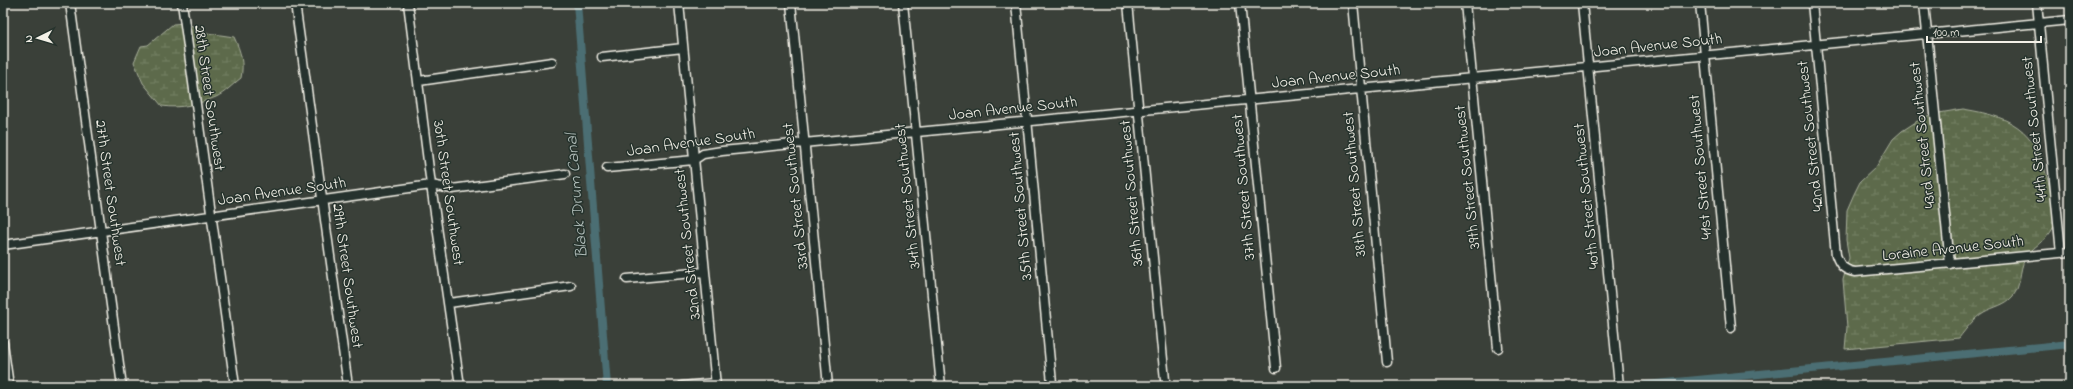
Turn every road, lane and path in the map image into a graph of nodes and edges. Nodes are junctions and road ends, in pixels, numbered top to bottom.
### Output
1 (70, 3) edge
2 (182, 3) edge
3 (295, 3) edge
4 (408, 3) edge
5 (679, 3) edge
6 (791, 3) edge
7 (903, 3) edge
8 (1016, 3) edge
9 (1128, 3) edge
10 (1240, 3) edge
11 (1353, 3) edge
12 (1465, 3) edge
13 (1582, 3) edge
14 (1700, 3) edge
15 (1812, 3) edge
16 (1924, 3) edge
17 (2037, 3) edge
18 (2070, 20) edge
19 (2039, 23) junction
20 (1927, 34) junction
21 (1816, 45) junction
22 (683, 48) junction
23 (1705, 56) junction
24 (602, 57) dead end
25 (552, 62) dead end
26 (1589, 67) junction
27 (1472, 78) junction
28 (419, 81) junction
29 (1360, 89) junction
30 (1250, 100) junction
31 (1138, 110) junction
32 (1027, 121) junction
33 (916, 132) junction
34 (804, 143) junction
35 (694, 160) junction
36 (607, 168) dead end
37 (565, 174) dead end
38 (431, 185) junction
39 (322, 200) junction
40 (211, 216) junction
41 (100, 231) junction
42 (3, 245) edge
43 (2070, 252) edge
44 (2061, 253) junction
45 (1950, 264) junction
46 (1840, 265) joint
47 (705, 272) junction
48 (627, 279) dead end
49 (571, 286) dead end
50 (449, 302) junction
51 (1731, 328) dead end
52 (3, 343) edge
53 (1498, 348) dead end
54 (1387, 362) dead end
55 (1276, 368) dead end
56 (1165, 380) dead end
57 (1052, 383) dead end
58 (715, 384) edge
59 (9, 386) edge
60 (122, 386) edge
61 (235, 386) edge
62 (348, 386) edge
63 (460, 386) edge
64 (682, 386) edge
65 (828, 386) edge
66 (940, 386) edge
67 (1619, 386) edge

1 - 41 street, 27th Street Southwest
2 - 40 street, 28th Street Southwest
3 - 39 street, 29th Street Southwest
4 - 28 street, 30th Street Southwest
5 - 22 street, 32nd Street Southwest
6 - 34 street, 33rd Street Southwest
7 - 33 street, 34th Street Southwest
8 - 32 street, 35th Street Southwest
9 - 31 street, 36th Street Southwest
10 - 30 street, 37th Street Southwest
11 - 29 street, 38th Street Southwest
12 - 27 street, 39th Street Southwest
13 - 26 street, 40th Street Southwest
14 - 23 street, 41st Street Southwest
15 - 21 street, 42nd Street Southwest
16 - 20 street, 43rd Street Southwest
17 - 19 street, 44th Street Southwest
18 - 19 street, Joan Avenue South
19 - 20 street, Joan Avenue South
19 - 44 street, 44th Street Southwest
20 - 21 street, Joan Avenue South
20 - 45 street, 43rd Street Southwest
21 - 23 street, Joan Avenue South
21 - 46 street, 42nd Street Southwest
22 - 24 street
22 - 35 street, 32nd Street Southwest
23 - 26 street, Joan Avenue South
23 - 51 street, 41st Street Southwest
25 - 28 street
26 - 27 street, Joan Avenue South
26 - 67 street, 40th Street Southwest
27 - 29 street, Joan Avenue South
27 - 53 street, 39th Street Southwest
28 - 38 street, 30th Street Southwest
29 - 30 street, Joan Avenue South
29 - 54 street, 38th Street Southwest
30 - 31 street, Joan Avenue South
30 - 55 street, 37th Street Southwest
31 - 32 street, Joan Avenue South
31 - 56 street, 36th Street Southwest
32 - 33 street, Joan Avenue South
32 - 57 street, 35th Street Southwest
33 - 34 street, Joan Avenue South
33 - 66 street, 34th Street Southwest
34 - 35 street, Joan Avenue South
34 - 65 street, 33rd Street Southwest
35 - 36 street, Joan Avenue South
35 - 47 street, 32nd Street Southwest
37 - 38 street, Joan Avenue South
38 - 39 street, Joan Avenue South
38 - 50 street, 30th Street Southwest
39 - 40 street, Joan Avenue South
39 - 62 street, 29th Street Southwest
40 - 41 street, Joan Avenue South
40 - 61 street, 28th Street Southwest
41 - 42 street, Joan Avenue South
41 - 60 street, 27th Street Southwest
43 - 44 street, Loraine Avenue South
44 - 45 street, Loraine Avenue South
45 - 46 street, Loraine Avenue South
47 - 48 street
47 - 58 street, 32nd Street Southwest
49 - 50 street
50 - 63 street, 30th Street Southwest
52 - 59 street
58 - 64 street

